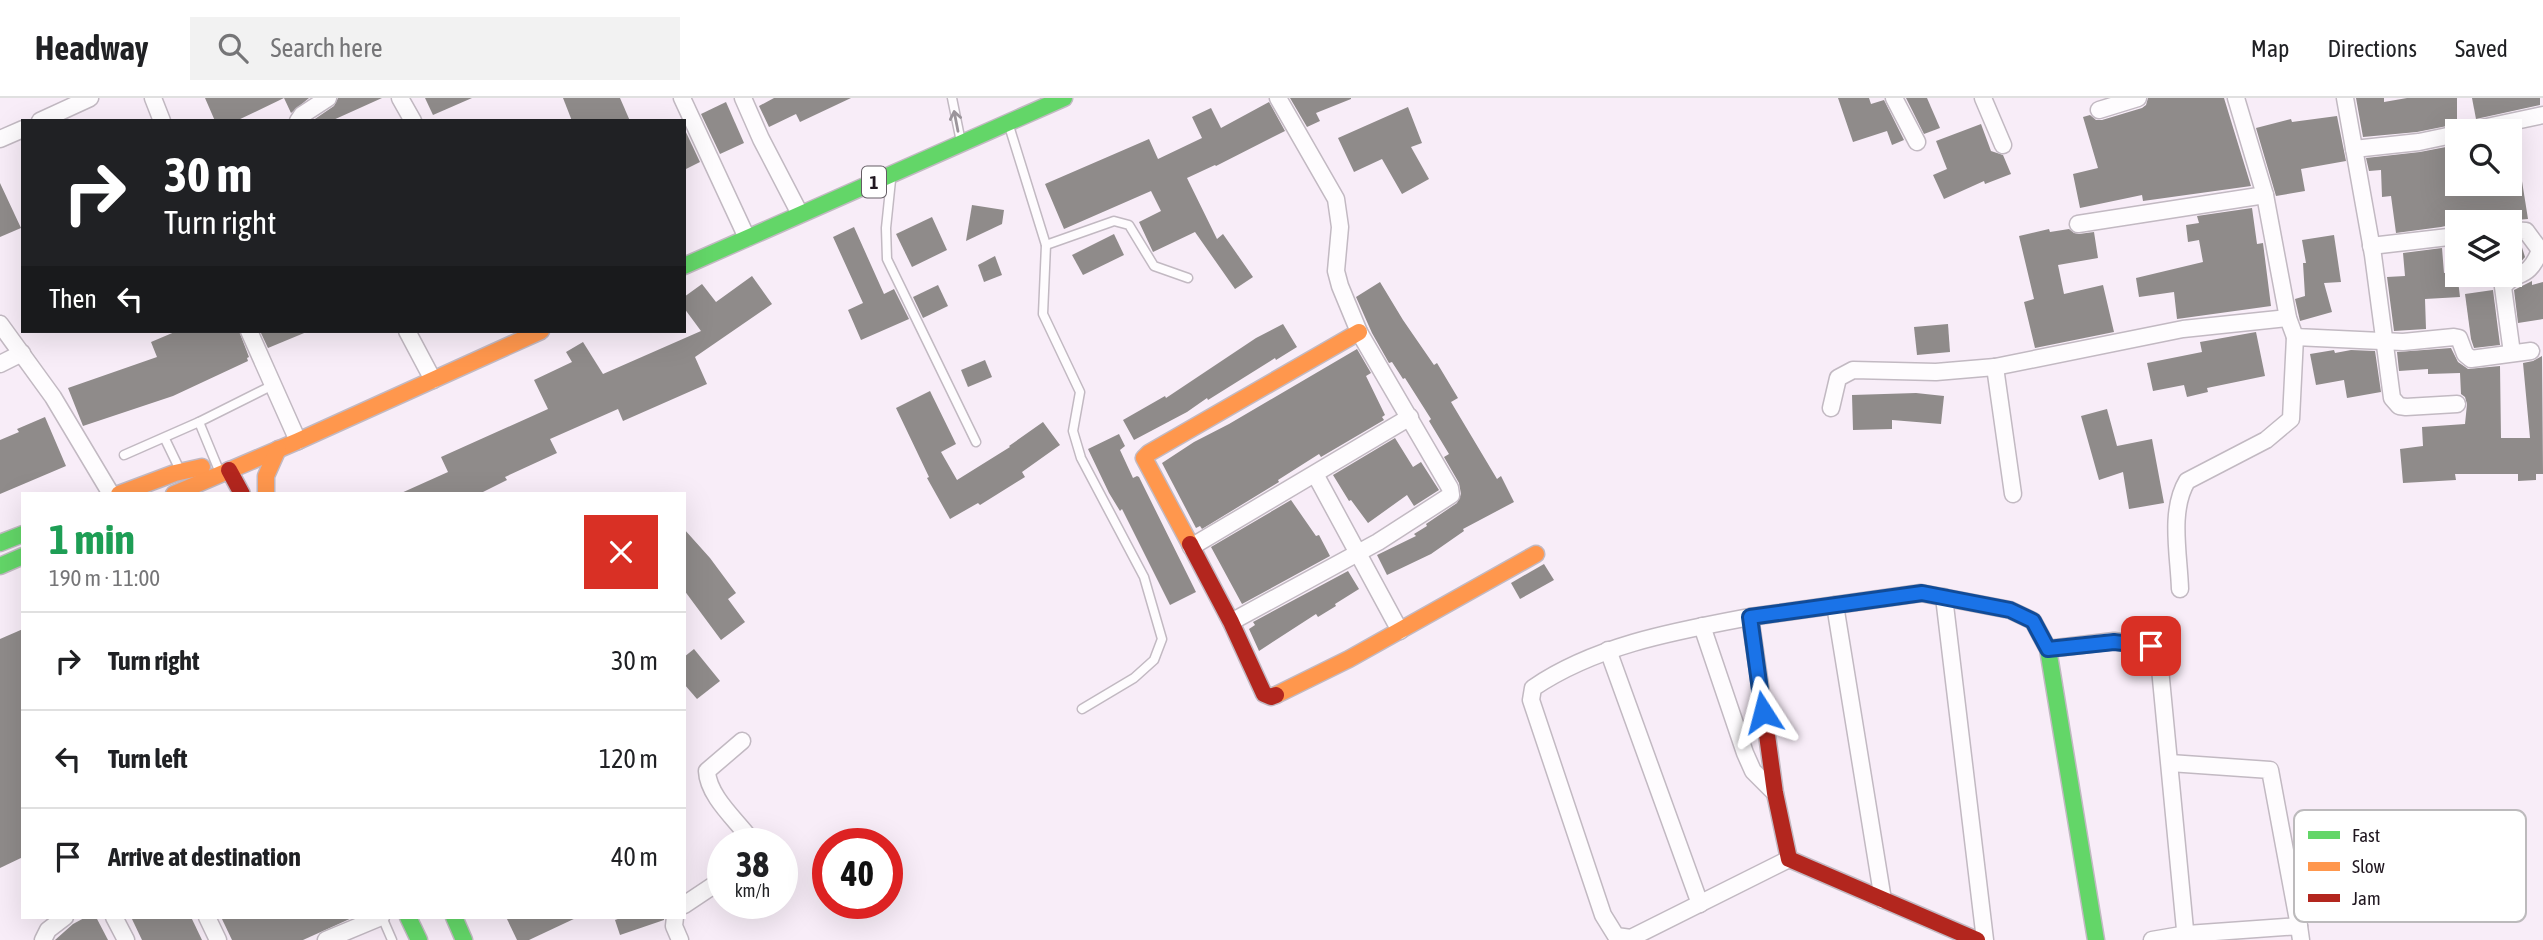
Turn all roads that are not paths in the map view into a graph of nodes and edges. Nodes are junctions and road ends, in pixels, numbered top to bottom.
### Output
1 (90, 98) edge
2 (153, 98) edge
3 (328, 98) edge
4 (400, 98) edge
5 (682, 98) edge
6 (743, 98) edge
7 (952, 98) edge
8 (1064, 98) edge
9 (1279, 98) edge
10 (1894, 98) edge
11 (1983, 98) edge
12 (2138, 98) edge
13 (2236, 98) edge
14 (2345, 98) edge
15 (2099, 110) dead end
16 (2543, 115) edge
17 (44, 119) edge
18 (161, 119) edge
19 (299, 119) edge
20 (412, 119) edge
21 (2522, 119) edge
22 (1008, 123) junction
23 (21, 130) edge
24 (2445, 137) edge
25 (0, 139) edge
26 (1917, 142) dead end
27 (961, 143) junction
28 (2003, 145) dead end
29 (2354, 149) junction
30 (892, 174) junction
31 (2265, 195) junction
32 (800, 214) junction
33 (2078, 225) dead end
34 (2522, 231) edge
35 (2445, 237) edge
36 (747, 238) junction
37 (1046, 245) junction
38 (2371, 246) junction
39 (2541, 250) edge
40 (686, 265) edge
41 (1188, 278) dead end
42 (2288, 318) junction
43 (0, 324) edge
44 (1359, 332) junction
45 (249, 333) edge
46 (408, 333) edge
47 (531, 333) edge
48 (2295, 337) junction
49 (2384, 341) junction
50 (2531, 351) dead end
51 (22, 353) junction
52 (2512, 353) junction
53 (0, 364) edge
54 (1996, 367) junction
55 (433, 380) junction
56 (273, 385) junction
57 (2457, 404) dead end
58 (1831, 408) dead end
59 (1410, 417) junction
60 (199, 422) junction
61 (165, 439) junction
62 (298, 441) junction
63 (976, 442) dead end
64 (278, 449) junction
65 (124, 455) dead end
66 (224, 469) junction
67 (181, 471) junction
68 (1315, 474) junction
69 (206, 487) edge
70 (110, 492) edge
71 (123, 492) edge
72 (183, 492) edge
73 (241, 492) edge
74 (266, 492) edge
75 (2013, 494) dead end
76 (21, 535) edge
77 (0, 543) edge
78 (1191, 547) junction
79 (1359, 552) junction
80 (1536, 554) dead end
81 (21, 557) edge
82 (0, 566) edge
83 (2180, 589) dead end
84 (1944, 597) junction
85 (1835, 606) junction
86 (1750, 617) junction
87 (1231, 622) junction
88 (1702, 626) junction
89 (1400, 631) junction
90 (2048, 649) junction
91 (1608, 650) junction
92 (1082, 709) dead end
93 (742, 741) dead end
94 (2170, 763) junction
95 (1775, 793) junction
96 (742, 828) edge
97 (1789, 859) junction
98 (707, 890) edge
99 (1882, 900) junction
100 (2294, 900) edge
101 (686, 904) edge
102 (1700, 904) junction
103 (62, 919) edge
104 (115, 919) edge
105 (208, 919) edge
106 (378, 919) edge
107 (382, 919) edge
108 (409, 919) edge
109 (455, 919) edge
110 (676, 919) edge
111 (2300, 933) edge
112 (352, 935) edge
113 (2186, 937) edge
114 (43, 940) edge
115 (126, 940) edge
116 (218, 940) edge
117 (326, 940) edge
118 (392, 940) edge
119 (419, 940) edge
120 (464, 940) edge
121 (680, 940) edge
122 (1978, 940) edge
123 (1985, 940) edge
124 (2096, 940) edge
125 (2152, 940) edge

1 - 17 street
2 - 18 street
3 - 19 street
4 - 20 street
5 - 36 street
6 - 32 street
27 -> 7 lane
8 - 22 main road, 1
9 - 44 street
10 - 26 street
11 - 28 street
12 - 15 street
13 - 31 street
14 - 29 street
16 - 21 street
22 - 27 main road, 1
22 - 37 lane
23 - 25 street
24 - 29 street
27 - 30 main road, 1
29 - 38 street
30 - 32 main road, 1
30 - 63 lane
31 - 33 street
31 - 42 street
32 - 36 main road, 1
34 - 39 street
35 - 38 street
36 - 40 main road, 1
37 - 41 lane
37 - 92 lane
38 - 49 street
39 - 52 street
42 - 48 street
42 - 54 street
43 - 51 street
44 - 59 street
44 - 78 main road
45 - 56 street
46 - 55 street
47 - 55 main road
48 - 49 street
48 - 83 street
49 - 52 street
49 - 57 street
50 - 52 street
51 - 53 street
51 - 70 street
54 - 58 street
54 - 75 street
55 - 62 main road
56 - 60 lane
56 - 62 street
59 - 68 street
59 - 79 street
60 - 61 lane
60 - 66 lane
61 - 65 lane
61 - 67 lane
62 - 64 main road
64 - 66 main road
64 - 74 main road
66 - 67 main road
66 - 69 main road
66 - 73 main road
67 - 71 main road
68 - 78 street
68 - 79 street
69 - 72 main road
76 - 77 main road
78 - 87 main road
79 - 87 street
79 - 89 street
80 - 89 main road
81 - 82 main road
84 - 85 main road
84 - 90 main road
84 - 123 street
85 - 86 main road
85 - 99 street
86 - 88 street
86 - 95 main road
87 - 89 main road
88 - 91 street
88 - 95 street
90 - 94 street
90 - 124 main road
91 - 102 street
91 - 102 street
93 - 96 street
94 - 100 street
94 - 113 street
95 - 97 main road
97 - 99 main road
97 - 102 street
98 - 101 street
99 - 122 main road
103 - 114 street
104 - 115 street
105 - 116 street
106 - 112 street
107 - 118 lane
108 - 119 main road
109 - 120 main road
110 - 121 street
111 - 113 street
112 - 117 street
113 - 125 street

